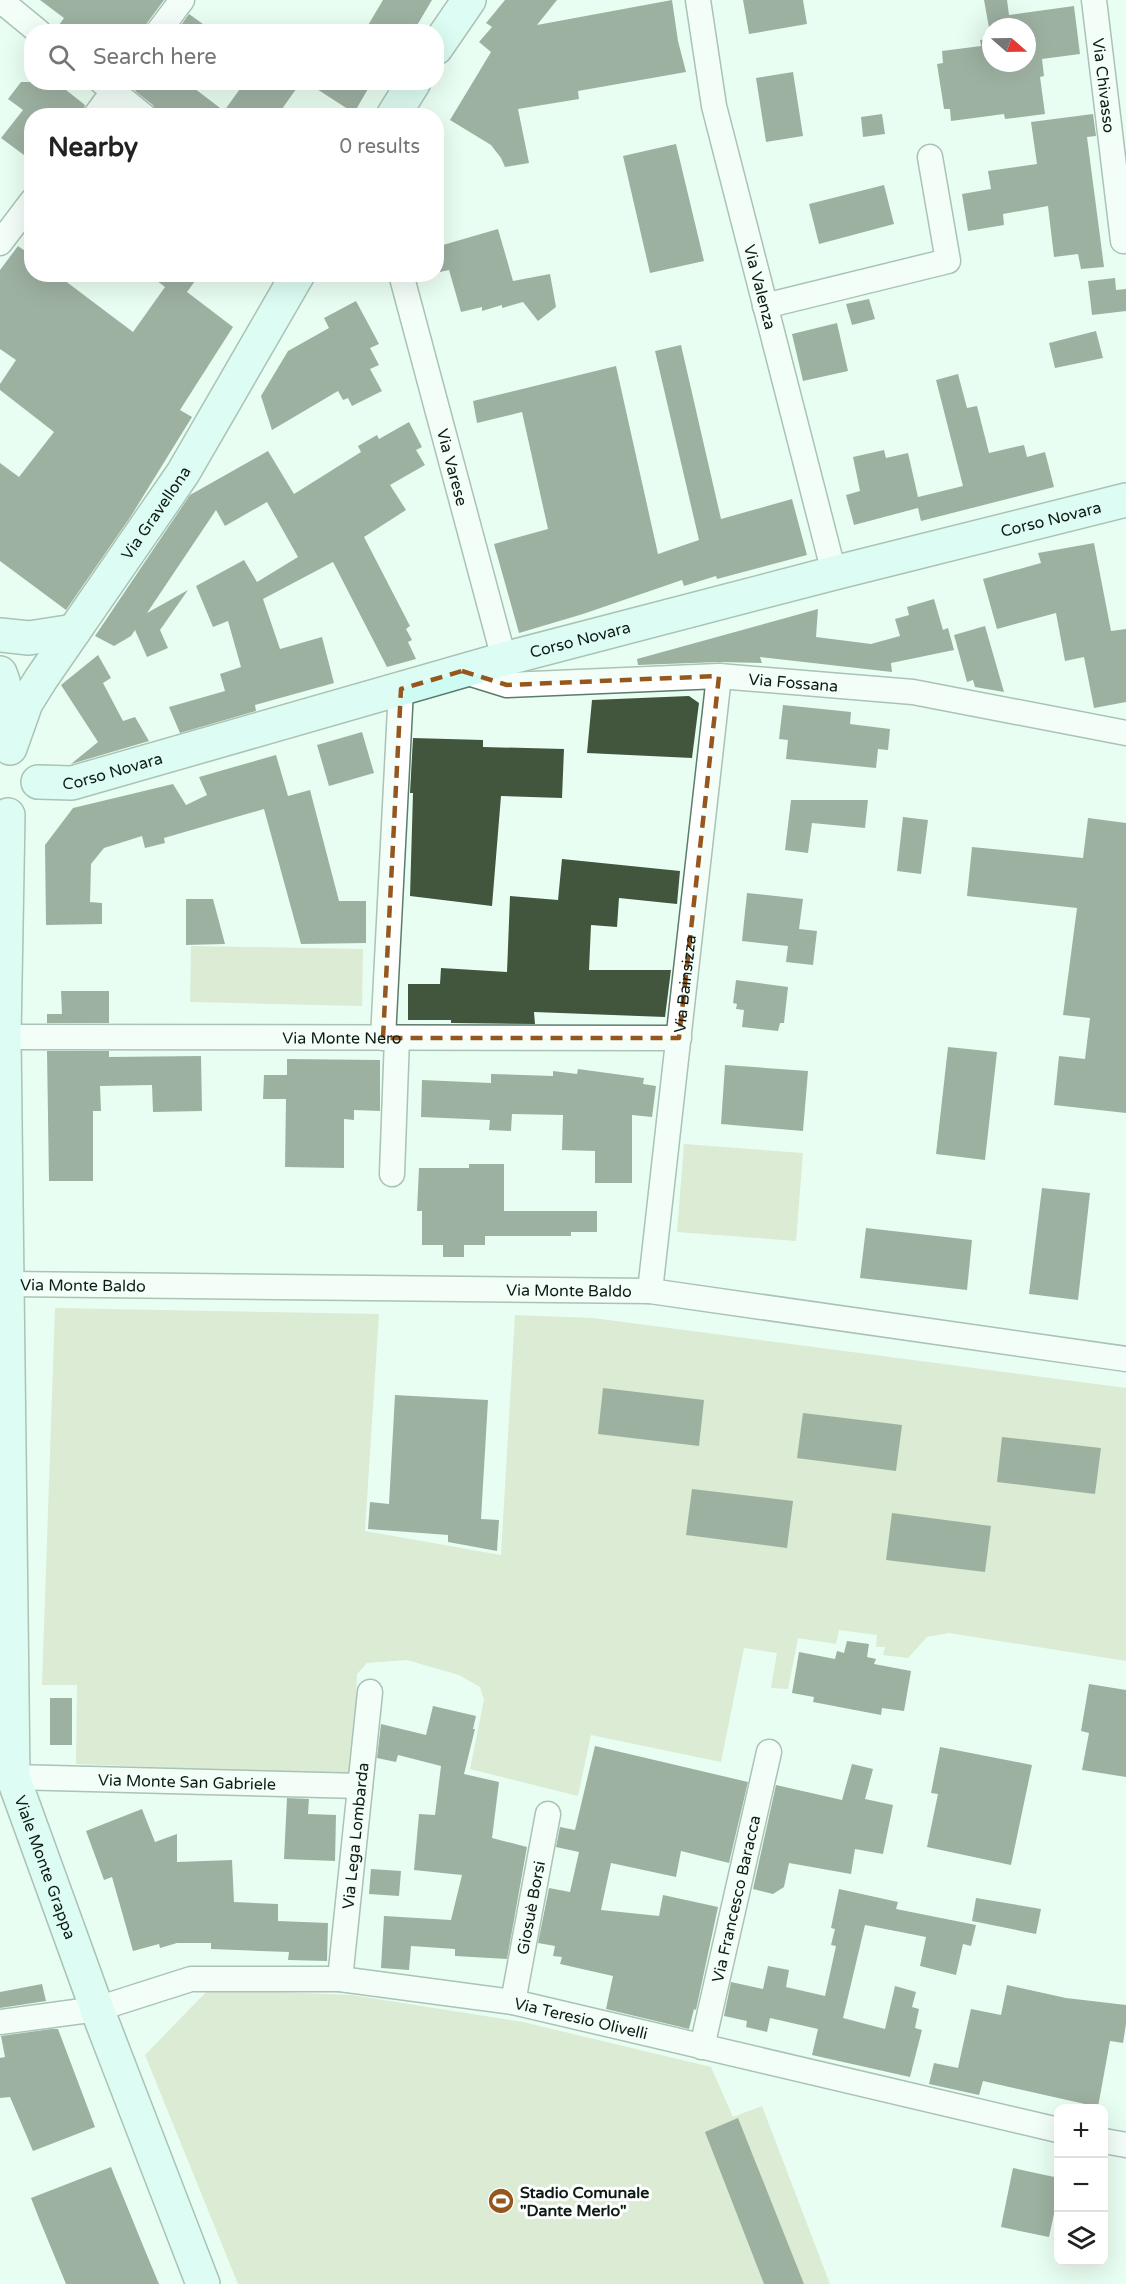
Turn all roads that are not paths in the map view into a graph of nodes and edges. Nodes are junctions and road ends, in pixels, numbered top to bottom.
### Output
1 (0, 0) edge
2 (182, 0) edge
3 (470, 0) edge
4 (698, 0) edge
5 (1094, 0) edge
6 (29, 24) edge
7 (164, 24) edge
8 (444, 37) edge
9 (110, 90) edge
10 (116, 90) edge
11 (409, 90) edge
12 (100, 108) edge
13 (135, 108) edge
14 (398, 108) edge
15 (930, 156) dead end
16 (24, 212) edge
17 (1123, 241) dead end
18 (0, 243) edge
19 (293, 282) edge
20 (403, 282) edge
21 (765, 306) junction
22 (1126, 500) edge
23 (834, 573) junction
24 (74, 631) junction
25 (0, 635) edge
26 (504, 659) junction
27 (462, 671) junction
28 (0, 673) edge
29 (720, 676) junction
30 (401, 689) junction
31 (1126, 733) edge
32 (5, 747) edge
33 (38, 782) junction
34 (4, 815) edge
35 (4, 1037) junction
36 (390, 1038) junction
37 (678, 1038) junction
38 (392, 1174) dead end
39 (8, 1284) junction
40 (650, 1291) junction
41 (1126, 1359) edge
42 (370, 1692) dead end
43 (769, 1752) dead end
44 (13, 1777) junction
45 (360, 1786) junction
46 (548, 1814) dead end
47 (340, 1979) junction
48 (513, 2002) junction
49 (97, 2009) junction
50 (0, 2022) edge
51 (702, 2047) junction
52 (1054, 2129) edge
53 (1108, 2142) edge
54 (1126, 2145) edge
55 (203, 2284) edge

1 - 6 street
2 - 7 street
3 - 8 street
4 - 21 street, Via Valenza
5 - 17 street, Via Chivasso
9 - 12 street
10 - 13 street
11 - 14 street
15 - 21 street
16 - 18 street
19 - 24 street, Via Gravellona
20 - 26 street, Via Varese
21 - 23 street, Via Valenza
22 - 23 street, Corso Novara
23 - 26 street, Corso Novara
24 - 25 street
24 - 32 street, Via Gravellona
26 - 27 street, Corso Novara
27 - 29 street, Via Fossana
27 - 30 street, Corso Novara
28 - 32 street
29 - 31 street, Via Fossana
29 - 37 street, Via Bainsizza
30 - 33 street, Corso Novara
30 - 36 street
32 - 33 street
33 - 34 street
34 - 35 street, Viale Monte Grappa
35 - 36 street, Via Monte Nero
35 - 39 street, Viale Monte Grappa
36 - 37 street, Via Monte Nero
36 - 38 street
37 - 40 street, Via Bainsizza
39 - 40 street, Via Monte Baldo
39 - 44 street, Viale Monte Grappa
40 - 41 street, Via Monte Baldo
42 - 45 street, Via Lega Lombarda
43 - 51 street, Via Francesco Baracca
44 - 45 street, Via Monte San Gabriele
44 - 49 street, Viale Monte Grappa
45 - 47 street, Via Lega Lombarda
46 - 48 street, Giosuè Borsi
47 - 48 street, Via Teresio Olivelli
47 - 49 street, Via Teresio Olivelli
48 - 51 street, Via Teresio Olivelli
49 - 50 street, Via Teresio Olivelli
49 - 55 street, Viale Monte Grappa
51 - 52 street, Via Teresio Olivelli
53 - 54 street

